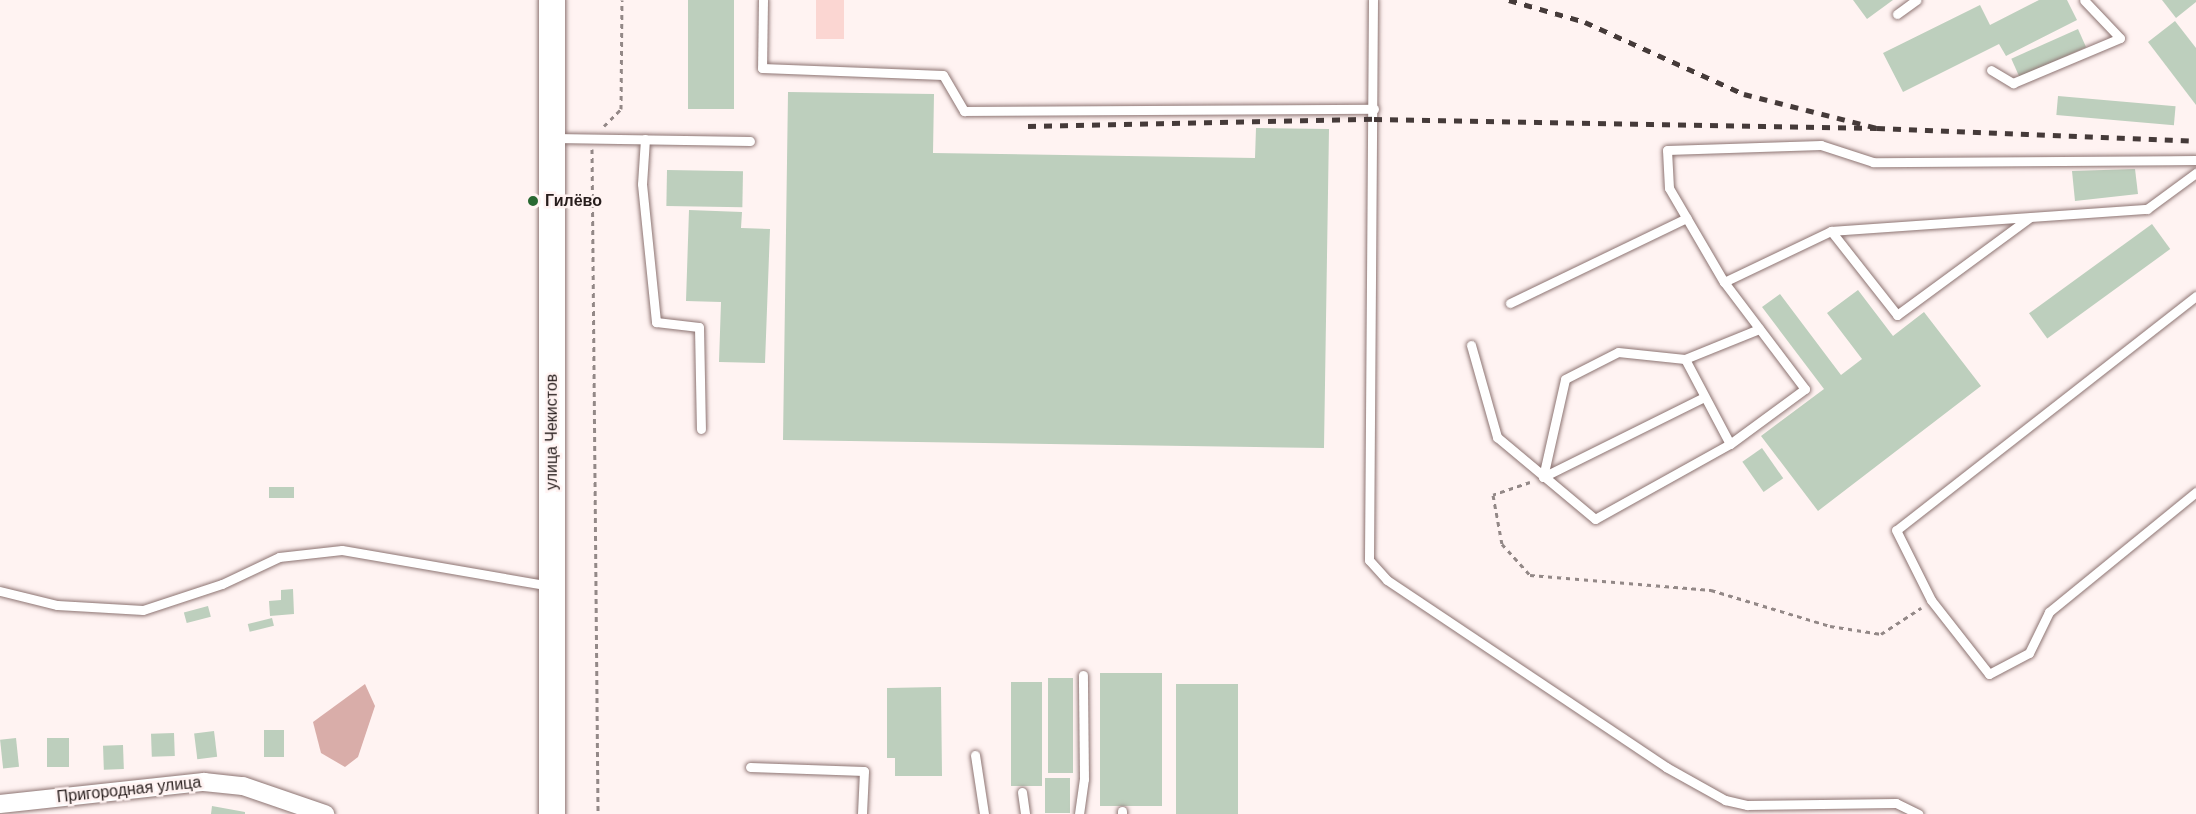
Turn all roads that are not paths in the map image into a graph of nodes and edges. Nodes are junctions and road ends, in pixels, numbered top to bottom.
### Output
1 (542, 0) edge
2 (552, 0) edge
3 (763, 0) edge
4 (1373, 0) edge
5 (1916, 0) edge
6 (2084, 0) edge
7 (1897, 14) dead end
8 (552, 50) junction
9 (1991, 70) dead end
10 (1374, 109) junction
11 (552, 138) junction
12 (645, 139) junction
13 (750, 141) dead end
14 (2196, 160) edge
15 (2196, 173) edge
16 (2030, 217) junction
17 (1687, 218) junction
18 (1831, 231) junction
19 (1724, 282) junction
20 (2196, 297) edge
21 (1510, 303) dead end
22 (1759, 329) junction
23 (1471, 345) dead end
24 (1686, 358) junction
25 (1704, 397) junction
26 (701, 429) dead end
27 (1730, 444) junction
28 (1543, 477) junction
29 (2196, 492) edge
30 (552, 587) junction
31 (0, 591) edge
32 (1083, 675) dead end
33 (975, 755) dead end
34 (750, 767) dead end
35 (1022, 792) dead end
36 (0, 804) edge
37 (325, 814) edge
38 (552, 814) edge
39 (862, 814) edge
40 (984, 814) edge
41 (1025, 814) edge
42 (1079, 814) edge
43 (1919, 814) edge

1 - 8 main road
2 - 8 main road
3 - 10 lane
4 - 10 lane
5 - 7 lane
6 - 9 lane
8 - 11 main road, улица Чекистов
10 - 43 lane
11 - 12 lane
11 - 30 main road, улица Чекистов
12 - 13 lane
12 - 26 lane
14 - 17 lane
15 - 16 lane
16 - 18 lane
16 - 18 lane
17 - 19 lane
17 - 21 lane
18 - 19 lane
19 - 22 lane
20 - 29 lane
22 - 24 lane
22 - 27 lane
23 - 28 lane
24 - 25 lane
24 - 28 lane
25 - 27 lane
25 - 28 lane
27 - 28 lane
30 - 31 lane
30 - 38 main road, улица Чекистов
32 - 42 lane
33 - 40 lane
34 - 39 lane
35 - 41 lane
36 - 37 street, Пригородная улица

